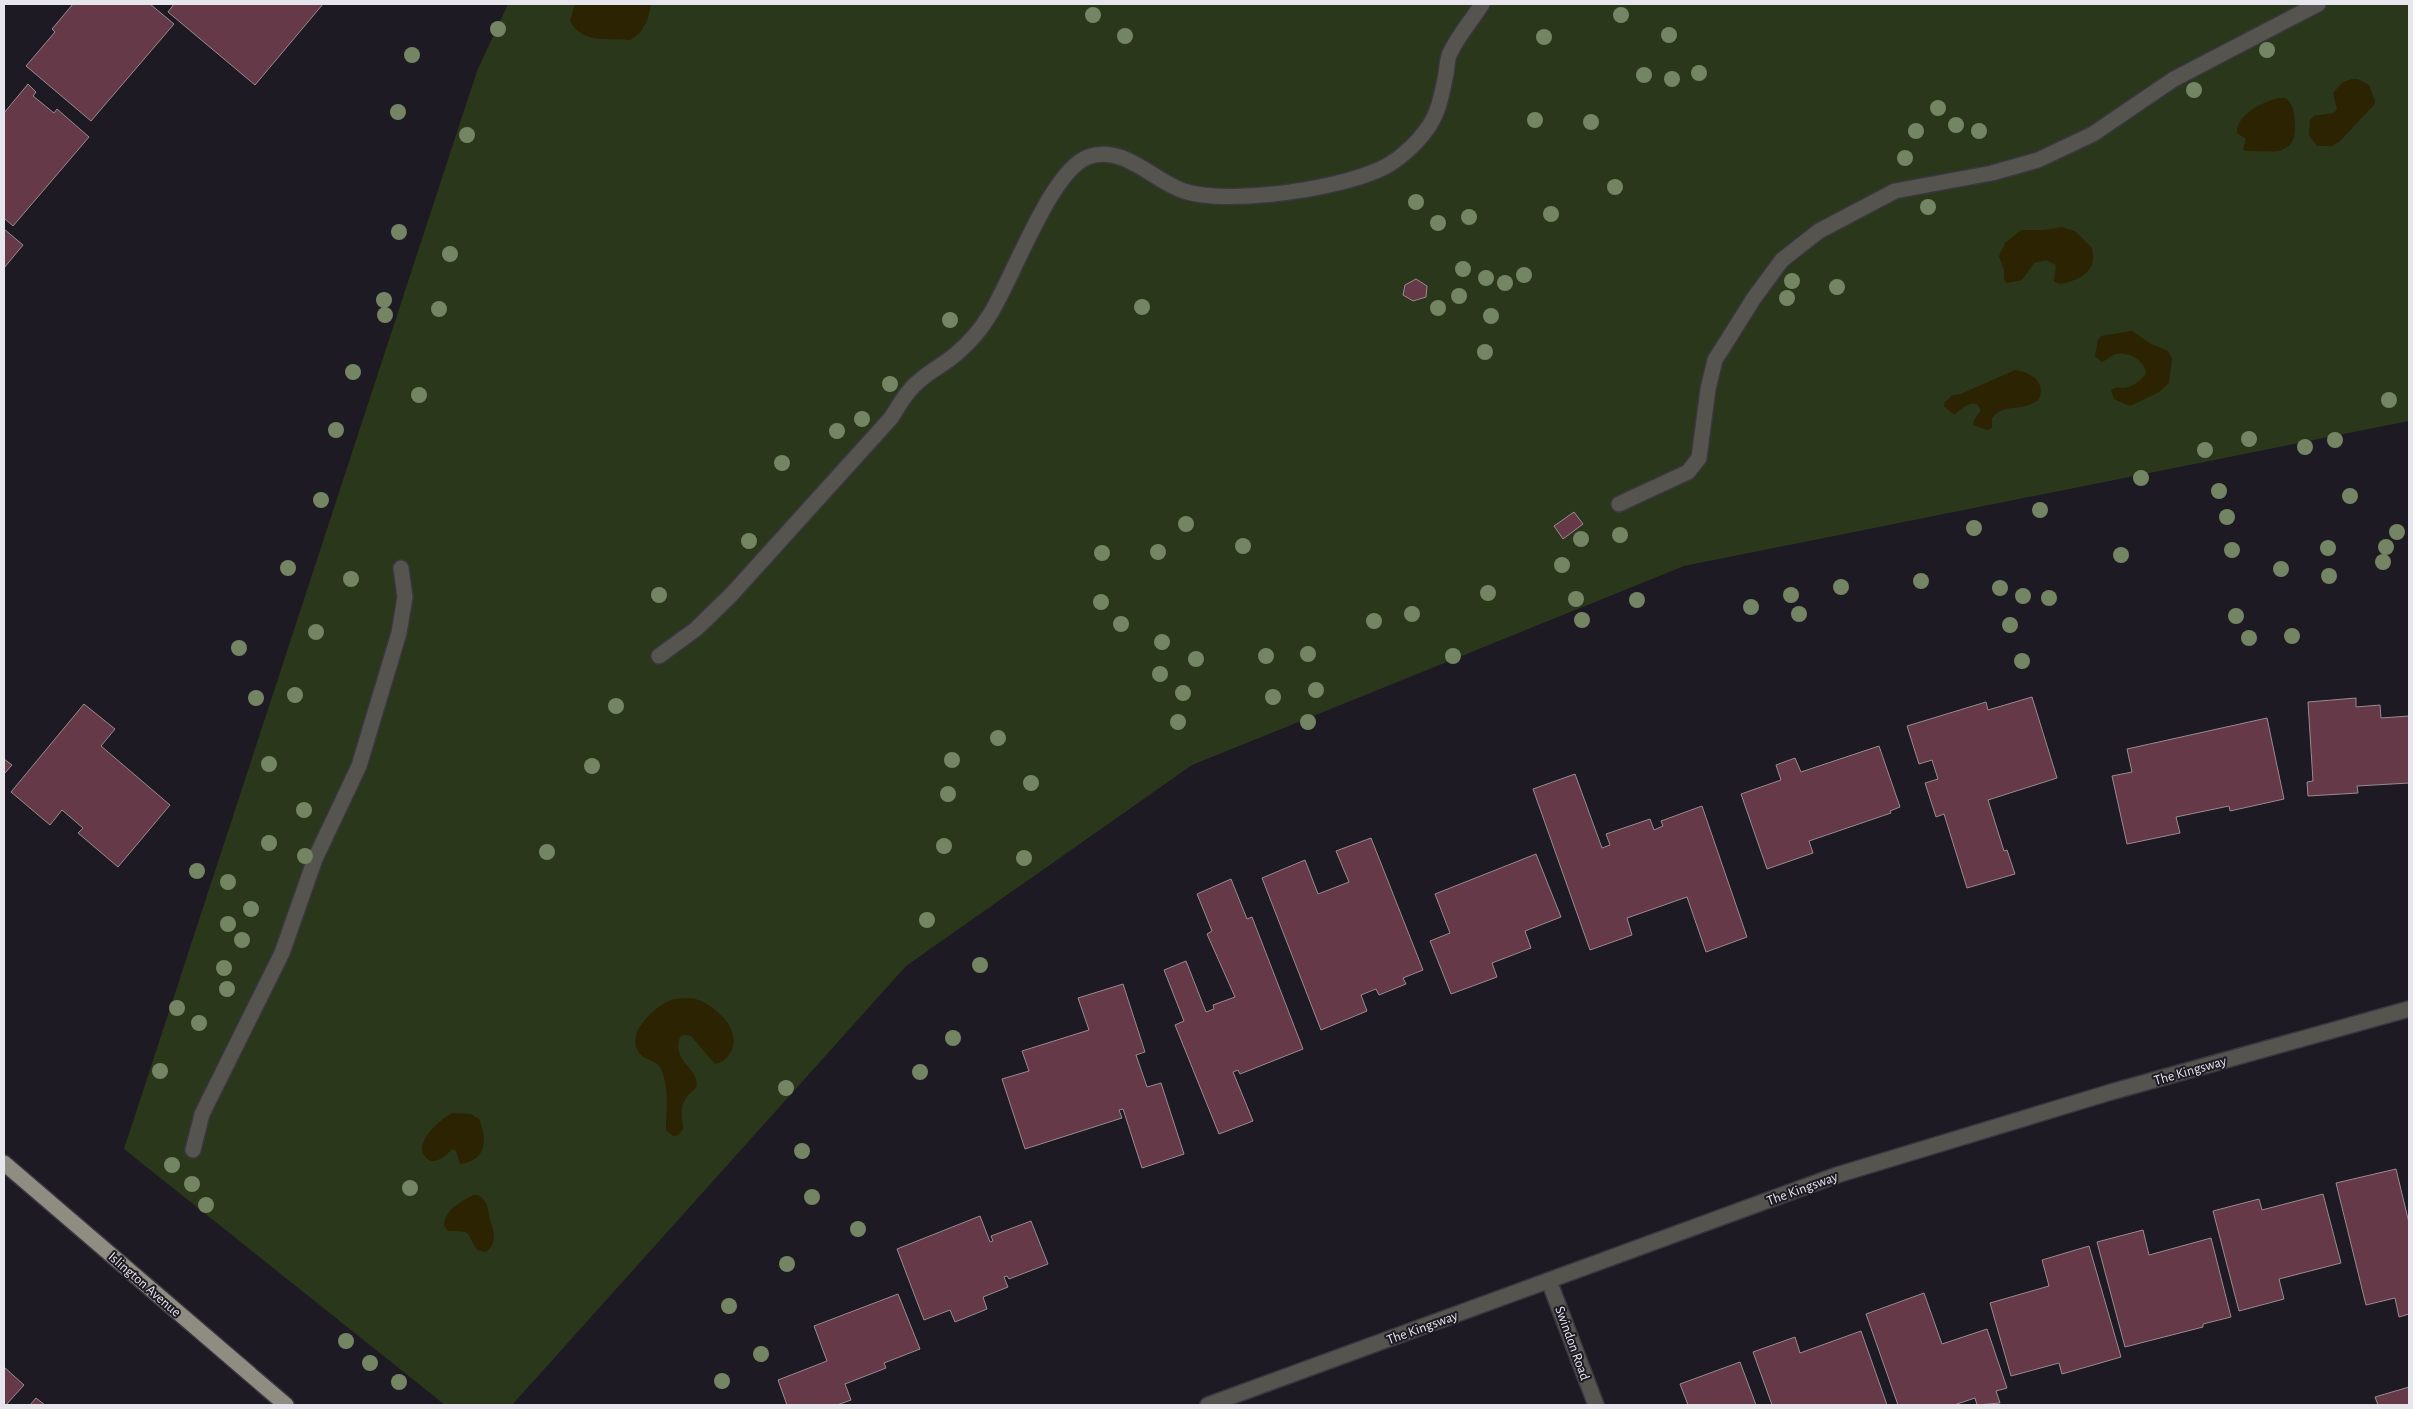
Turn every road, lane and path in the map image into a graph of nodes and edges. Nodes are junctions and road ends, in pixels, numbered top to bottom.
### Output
1 (1482, 4) edge
2 (2318, 4) edge
3 (1619, 504) dead end
4 (401, 568) dead end
5 (659, 656) dead end
6 (2409, 1009) edge
7 (193, 1150) dead end
8 (4, 1163) edge
9 (1550, 1281) junction
10 (286, 1405) edge
11 (1208, 1405) edge
12 (1596, 1405) edge

1 - 5 street
2 - 3 street
4 - 7 street
6 - 9 street, The Kingsway
8 - 10 main road, Islington Avenue
9 - 11 street, The Kingsway
9 - 12 street, Swindon Road

